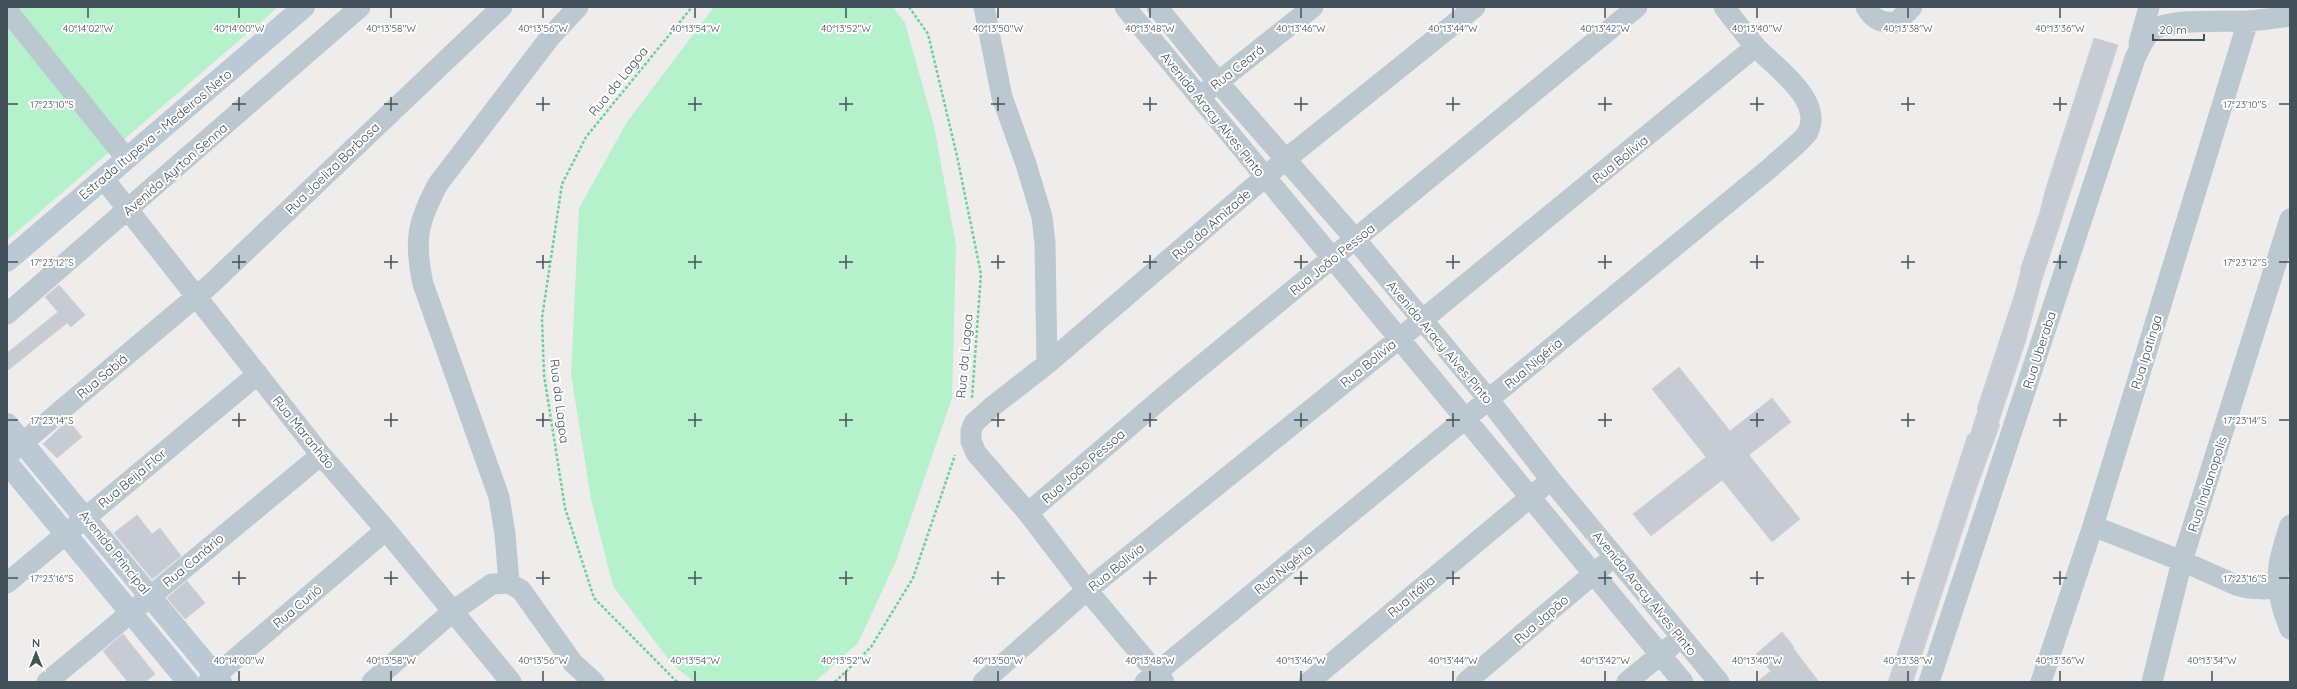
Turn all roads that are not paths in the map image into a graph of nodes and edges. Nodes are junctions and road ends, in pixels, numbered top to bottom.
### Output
1 (304, 7) edge
2 (360, 7) edge
3 (502, 7) edge
4 (578, 7) edge
5 (984, 7) edge
6 (1157, 7) edge
7 (1313, 7) edge
8 (1476, 7) edge
9 (1637, 7) edge
10 (1724, 7) edge
11 (1866, 7) edge
12 (1912, 7) edge
13 (2149, 7) edge
14 (7, 10) edge
15 (1135, 10) edge
16 (2290, 16) edge
17 (2248, 21) junction
18 (1755, 47) junction
19 (2135, 58) junction
20 (1218, 82) junction
21 (1199, 97) junction
22 (126, 158) junction
23 (1286, 159) junction
24 (1264, 177) junction
25 (103, 178) junction
26 (129, 209) junction
27 (2290, 219) edge
28 (1356, 240) junction
29 (1333, 259) junction
30 (7, 261) edge
31 (196, 295) junction
32 (7, 314) edge
33 (1422, 321) junction
34 (1400, 337) junction
35 (1047, 364) junction
36 (258, 374) junction
37 (1490, 400) junction
38 (1467, 419) junction
39 (7, 424) edge
40 (15, 449) edge
41 (321, 455) junction
42 (7, 463) edge
43 (1551, 480) junction
44 (1529, 498) junction
45 (1028, 513) junction
46 (86, 517) junction
47 (2290, 525) edge
48 (2093, 526) junction
49 (386, 530) junction
50 (66, 534) junction
51 (1615, 555) junction
52 (2182, 561) junction
53 (1593, 573) junction
54 (509, 582) junction
55 (7, 583) edge
56 (2278, 585) junction
57 (1087, 590) junction
58 (150, 595) junction
59 (453, 611) junction
60 (130, 612) junction
61 (2290, 628) edge
62 (1681, 637) junction
63 (1660, 654) junction
64 (1156, 679) edge
65 (215, 680) edge
66 (47, 682) edge
67 (188, 682) edge
68 (372, 682) edge
69 (511, 682) edge
70 (594, 682) edge
71 (983, 682) edge
72 (1309, 682) edge
73 (1466, 682) edge
74 (1627, 682) edge
75 (1683, 682) edge
76 (1719, 682) edge
77 (1929, 682) edge
78 (2041, 682) edge
79 (2152, 682) edge

1 - 22 street, Estrada Itupeva - Medeiros Neto
2 - 26 street, Avenida Ayrton Senna
3 - 31 street, Rua Joeliza Barbosa
4 - 54 street
5 - 35 street
6 - 20 street, Avenida Aracy Alves Pinto
7 - 20 street, Rua Ceará
8 - 23 street, Rua da Amizade
9 - 28 street, Rua João Pessoa
10 - 18 street
11 - 12 street
13 - 19 street
14 - 22 street
15 - 21 street, Avenida Aracy Alves Pinto
16 - 17 street
17 - 19 street, Rua Uberaba
17 - 48 street, Rua Ipatinga
18 - 33 street, Rua Bolívia
18 - 37 street, Rua Nigéria
19 - 77 street, Rua Uberaba
20 - 21 street, Rua Ceará
20 - 23 street, Avenida Aracy Alves Pinto
21 - 24 street, Avenida Aracy Alves Pinto
22 - 25 street, Estrada Itupeva - Medeiros Neto
23 - 24 street, Rua da Amizade
23 - 28 street, Avenida Aracy Alves Pinto
24 - 29 street, Avenida Aracy Alves Pinto
24 - 35 street, Rua da Amizade
25 - 26 street, Rua Maranhão
25 - 30 street, Estrada Itupeva - Medeiros Neto
26 - 31 street, Rua Maranhão
26 - 32 street, Avenida Ayrton Senna
27 - 52 street, Rua Indianopolís
28 - 29 street, Rua João Pessoa
28 - 33 street, Avenida Aracy Alves Pinto
29 - 34 street, Avenida Aracy Alves Pinto
29 - 45 street, Rua João Pessoa
31 - 36 street, Rua Maranhão
31 - 40 street, Rua Sabiá
33 - 34 street, Rua Bolívia
33 - 37 street, Avenida Aracy Alves Pinto
34 - 38 street, Avenida Aracy Alves Pinto
34 - 57 street, Rua Bolívia
35 - 45 street, Rua da Amizade
36 - 41 street, Rua Maranhão
36 - 46 street, Rua Beija Flor
37 - 38 street, Rua Nigéria
37 - 43 street, Avenida Aracy Alves Pinto
38 - 44 street, Avenida Aracy Alves Pinto
38 - 64 street, Rua Nigéria
39 - 40 street, Avenida Principal
40 - 46 street, Avenida Principal
41 - 49 street, Rua Maranhão
41 - 58 street, Rua Canário
42 - 50 street, Avenida Principal
43 - 44 street, Rua Itália
43 - 51 street, Avenida Aracy Alves Pinto
44 - 53 street, Avenida Aracy Alves Pinto
44 - 72 street, Rua Itália
45 - 57 street
46 - 50 street, Rua Beija Flor
46 - 58 street, Avenida Principal
47 - 56 street
48 - 52 street
48 - 78 street, Rua Ipatinga
49 - 59 street, Rua Maranhão
49 - 65 street, Rua Curió
50 - 55 street, Rua Beija Flor
50 - 60 street, Avenida Principal
51 - 53 street, Rua Japão
51 - 62 street, Avenida Aracy Alves Pinto
52 - 56 street
52 - 79 street, Rua Indianopolís
53 - 63 street, Avenida Aracy Alves Pinto
53 - 73 street, Rua Japão
54 - 59 street
54 - 70 street
56 - 61 street
57 - 64 street
57 - 71 street, Rua Bolívia
58 - 60 street, Rua Canário
58 - 65 street, Avenida Principal
59 - 68 street
59 - 69 street, Rua Maranhão
60 - 66 street, Rua Canário
60 - 67 street, Avenida Principal
62 - 63 street
62 - 76 street, Avenida Aracy Alves Pinto
63 - 74 street
63 - 75 street, Avenida Aracy Alves Pinto

